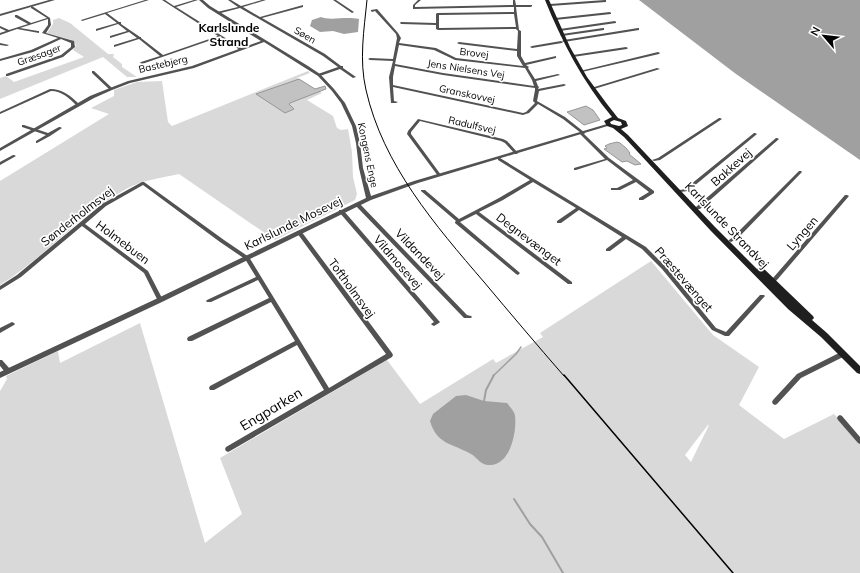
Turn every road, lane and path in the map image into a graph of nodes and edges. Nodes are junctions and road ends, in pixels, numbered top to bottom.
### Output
1 (53, 0) edge
2 (148, 0) edge
3 (163, 0) edge
4 (199, 0) edge
5 (229, 0) edge
6 (264, 0) edge
7 (334, 0) edge
8 (420, 0) edge
9 (514, 0) edge
10 (544, 0) edge
11 (548, 0) edge
12 (143, 1) edge
13 (605, 1) dead end
14 (550, 5) junction
15 (302, 6) dead end
16 (515, 6) junction
17 (531, 6) dead end
18 (32, 7) junction
19 (174, 7) junction
20 (239, 7) junction
21 (372, 11) dead end
22 (353, 12) dead end
23 (106, 13) junction
24 (218, 13) junction
25 (516, 13) junction
26 (610, 13) dead end
27 (0, 15) edge
28 (16, 16) dead end
29 (49, 18) junction
30 (259, 18) junction
31 (555, 19) junction
32 (82, 20) dead end
33 (615, 22) dead end
34 (120, 23) junction
35 (401, 23) dead end
36 (30, 24) junction
37 (438, 24) junction
38 (0, 27) edge
39 (16, 29) junction
40 (603, 29) dead end
41 (638, 29) dead end
42 (97, 30) dead end
43 (518, 30) junction
44 (10, 31) junction
45 (130, 31) junction
46 (38, 32) dead end
47 (561, 32) junction
48 (0, 34) edge
49 (220, 36) junction
50 (111, 37) dead end
51 (61, 38) junction
52 (140, 38) junction
53 (264, 41) junction
54 (562, 42) junction
55 (459, 43) dead end
56 (0, 44) edge
57 (398, 44) junction
58 (7, 45) dead end
59 (115, 46) dead end
60 (532, 47) dead end
61 (626, 48) dead end
62 (240, 49) junction
63 (518, 50) junction
64 (658, 53) dead end
65 (163, 56) junction
66 (573, 56) junction
67 (555, 57) dead end
68 (370, 59) dead end
69 (0, 60) edge
70 (395, 60) junction
71 (142, 63) dead end
72 (394, 65) junction
73 (525, 66) junction
74 (342, 67) junction
75 (658, 69) dead end
76 (582, 71) junction
77 (93, 72) dead end
78 (7, 75) dead end
79 (318, 75) junction
80 (558, 75) dead end
81 (354, 78) dead end
82 (534, 80) junction
83 (564, 85) dead end
84 (391, 86) junction
85 (593, 88) junction
86 (111, 89) junction
87 (537, 89) junction
88 (396, 102) dead end
89 (536, 103) junction
90 (78, 105) junction
91 (0, 113) edge
92 (616, 118) junction
93 (610, 119) junction
94 (720, 119) dead end
95 (609, 125) junction
96 (23, 126) dead end
97 (620, 127) junction
98 (60, 128) dead end
99 (35, 130) junction
100 (582, 133) junction
101 (755, 134) dead end
102 (48, 135) junction
103 (777, 140) dead end
104 (37, 142) dead end
105 (0, 150) edge
106 (516, 153) junction
107 (14, 156) dead end
108 (499, 159) junction
109 (608, 159) junction
110 (654, 160) junction
111 (0, 164) edge
112 (575, 169) dead end
113 (800, 172) dead end
114 (439, 175) junction
115 (533, 180) junction
116 (637, 180) junction
117 (613, 189) dead end
118 (423, 191) dead end
119 (682, 191) junction
120 (847, 196) dead end
121 (369, 199) junction
122 (641, 199) dead end
123 (357, 204) junction
124 (579, 208) junction
125 (698, 208) junction
126 (341, 211) junction
127 (476, 212) junction
128 (458, 221) junction
129 (559, 222) dead end
130 (82, 224) junction
131 (299, 232) junction
132 (626, 237) junction
133 (731, 240) junction
134 (608, 250) dead end
135 (247, 258) junction
136 (518, 273) dead end
137 (259, 278) junction
138 (772, 281) junction
139 (570, 283) dead end
140 (0, 288) edge
141 (762, 296) dead end
142 (272, 299) junction
143 (160, 300) junction
144 (209, 301) dead end
145 (469, 316) dead end
146 (12, 324) dead end
147 (434, 324) dead end
148 (0, 331) edge
149 (824, 335) junction
150 (190, 339) dead end
151 (298, 342) junction
152 (843, 354) junction
153 (390, 355) joint
154 (0, 362) edge
155 (8, 371) junction
156 (860, 371) edge
157 (0, 374) edge
158 (212, 388) dead end
159 (327, 390) junction
160 (775, 402) dead end
161 (840, 418) dead end
162 (860, 442) edge
163 (228, 449) dead end

1 - 18 street
2 - 12 street
3 - 19 street
4 - 19 street
4 - 24 street, Kongens Enge
5 - 20 street, Søen
6 - 20 street
7 - 22 street
8 - 16 street
9 - 16 street
10 - 54 main road
11 - 14 main road
12 - 23 street
13 - 14 street
14 - 31 main road
15 - 30 street, Søen
16 - 17 street
16 - 25 street
18 - 27 street
18 - 29 street
19 - 49 street
20 - 24 street
20 - 30 street, Søen
21 - 57 street
23 - 32 street
23 - 34 street
24 - 53 street, Kongens Enge
25 - 37 street
25 - 43 street
26 - 31 street
28 - 36 street
29 - 36 street
29 - 51 street, Græsager
30 - 74 street, Søen
31 - 47 main road
33 - 47 street
34 - 42 street
34 - 45 street
35 - 37 street
36 - 39 street
37 - 43 street
38 - 44 street
39 - 44 street
39 - 46 street
40 - 47 street
41 - 54 street
43 - 63 street
44 - 48 street
45 - 50 street
45 - 52 street
47 - 54 main road
49 - 62 street
49 - 65 street
51 - 69 street
51 - 78 street, Græsager
52 - 59 street
52 - 65 street
53 - 62 street, Bastebjerg
53 - 79 street, Kongens Enge
54 - 60 street
54 - 66 main road
54 - 93 main road
55 - 63 street
56 - 58 street
57 - 70 street
57 - 73 street, Brovej
61 - 66 street
62 - 86 street, Bastebjerg
63 - 73 street
64 - 76 street
65 - 71 street
66 - 76 main road
67 - 73 street, Brovej
68 - 70 street
70 - 72 street
72 - 84 street
72 - 87 street, Jens Nielsens Vej
73 - 82 street
74 - 79 street
74 - 81 street, Søen
75 - 85 street
76 - 85 main road
77 - 86 street
79 - 121 street, Kongens Enge
80 - 82 street
82 - 87 street
83 - 87 street, Jens Nielsens Vej
84 - 88 street
84 - 89 street, Granskovvej
85 - 92 main road
86 - 90 street, Bastebjerg
87 - 89 street
89 - 100 street
90 - 91 street
90 - 99 street, Bastebjerg
92 - 93 main road
92 - 97 main road
93 - 95 main road
94 - 110 street
95 - 97 main road
95 - 100 street, Karlslunde Mosevej
96 - 99 street
97 - 110 main road, Karlslunde Strandvej
97 - 149 main road, Karlslunde Strandvej
98 - 102 street
99 - 102 street
99 - 105 street, Bastebjerg
100 - 106 street, Karlslunde Mosevej
100 - 109 street
101 - 119 street
102 - 104 street
103 - 125 street, Bakkevej
106 - 108 street, Karlslunde Mosevej
106 - 114 street, Radulfsvej
107 - 111 street
108 - 114 street, Karlslunde Mosevej
108 - 115 street, Præstevænget
109 - 112 street
109 - 116 street
110 - 119 main road, Karlslunde Strandvej
113 - 133 street
114 - 121 street, Karlslunde Mosevej
115 - 124 street, Præstevænget
115 - 127 street
116 - 117 street
116 - 122 street
118 - 128 street
119 - 125 main road, Karlslunde Strandvej
120 - 138 street, Lyngen
121 - 123 street, Karlslunde Mosevej
123 - 126 street, Karlslunde Mosevej
123 - 145 street, Vildandevej
124 - 129 street
124 - 132 street, Præstevænget
125 - 133 main road, Karlslunde Strandvej
126 - 131 street, Karlslunde Mosevej
126 - 147 street, Vildmosevej
127 - 128 street
127 - 139 street, Degnevænget
128 - 136 street
130 - 135 street, Sønderholmsvej
130 - 140 street, Sønderholmsvej
130 - 143 street, Holmebuen
131 - 135 street, Karlslunde Mosevej
131 - 153 street, Toftholmsvej
132 - 134 street
132 - 141 street, Præstevænget
133 - 138 main road, Karlslunde Strandvej
135 - 137 street
135 - 143 street, Karlslunde Mosevej
137 - 142 street
137 - 144 street
138 - 149 main road, Karlslunde Strandvej
142 - 150 street
142 - 151 street
143 - 155 street, Karlslunde Mosevej
146 - 148 street
149 - 152 main road, Karlslunde Strandvej
151 - 158 street
151 - 159 street
152 - 156 main road, Karlslunde Strandvej
152 - 160 street
153 - 159 street, Engparken
154 - 155 street
155 - 157 street, Karlslunde Mosevej
159 - 163 street, Engparken
161 - 162 street

